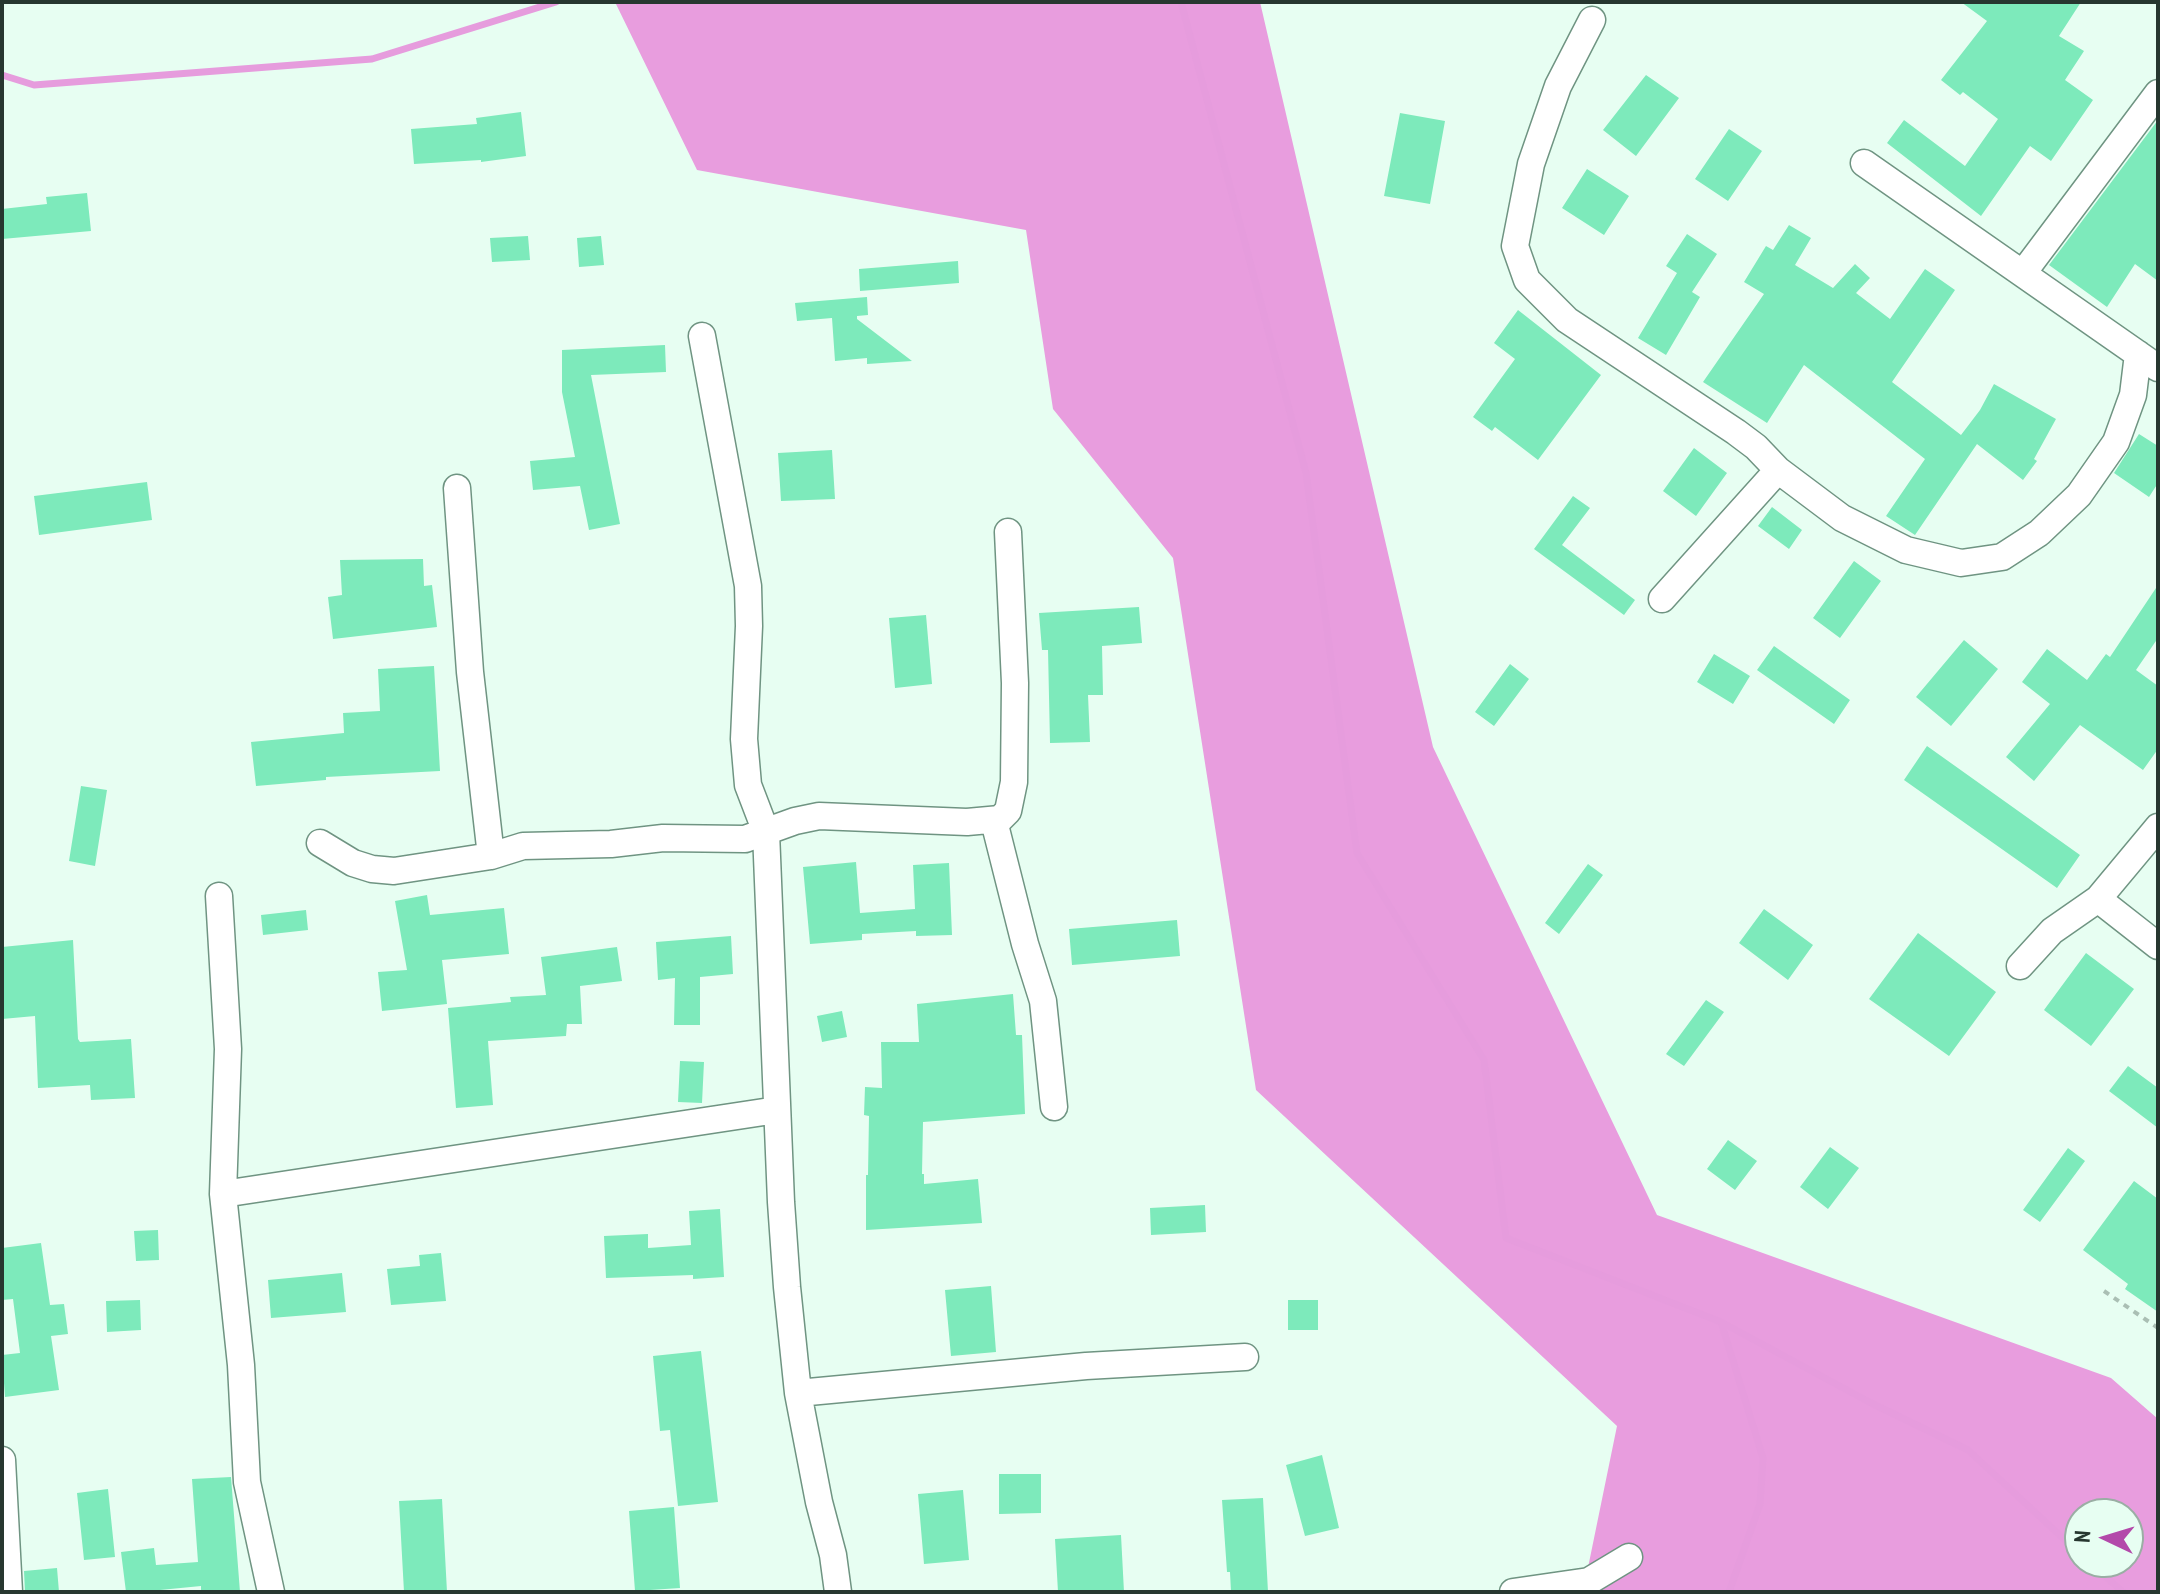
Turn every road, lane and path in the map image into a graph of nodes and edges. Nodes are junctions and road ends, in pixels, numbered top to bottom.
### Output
1 (1592, 20) dead end
2 (2158, 93) edge
3 (1864, 163) dead end
4 (2023, 273) junction
5 (702, 336) dead end
6 (2148, 361) edge
7 (1778, 470) junction
8 (457, 488) dead end
9 (1008, 532) dead end
10 (1662, 599) dead end
11 (994, 821) junction
12 (2158, 827) edge
13 (766, 832) junction
14 (320, 843) dead end
15 (491, 856) junction
16 (219, 896) dead end
17 (2098, 899) junction
18 (2158, 946) edge
19 (2020, 966) dead end
20 (1054, 1107) dead end
21 (777, 1110) junction
22 (223, 1194) junction
23 (2104, 1291) dead end
24 (2158, 1328) edge
25 (1245, 1357) dead end
26 (798, 1393) junction
27 (2, 1464) edge
28 (1629, 1557) dead end
29 (1585, 1586) edge
30 (9, 1592) edge
31 (271, 1592) edge
32 (838, 1592) edge
33 (1513, 1592) edge

1 - 7 street
2 - 4 street
3 - 4 street
4 - 6 street
5 - 13 street
6 - 7 street
7 - 10 street
8 - 15 street
9 - 11 street
11 - 13 street
11 - 20 street
12 - 17 street
13 - 15 street
13 - 21 street
14 - 15 street
16 - 22 street
17 - 18 street
17 - 19 street
21 - 22 street
21 - 26 street
22 - 31 street
23 - 24 path
25 - 26 street
26 - 32 street
27 - 30 street
28 - 29 street
29 - 33 street

